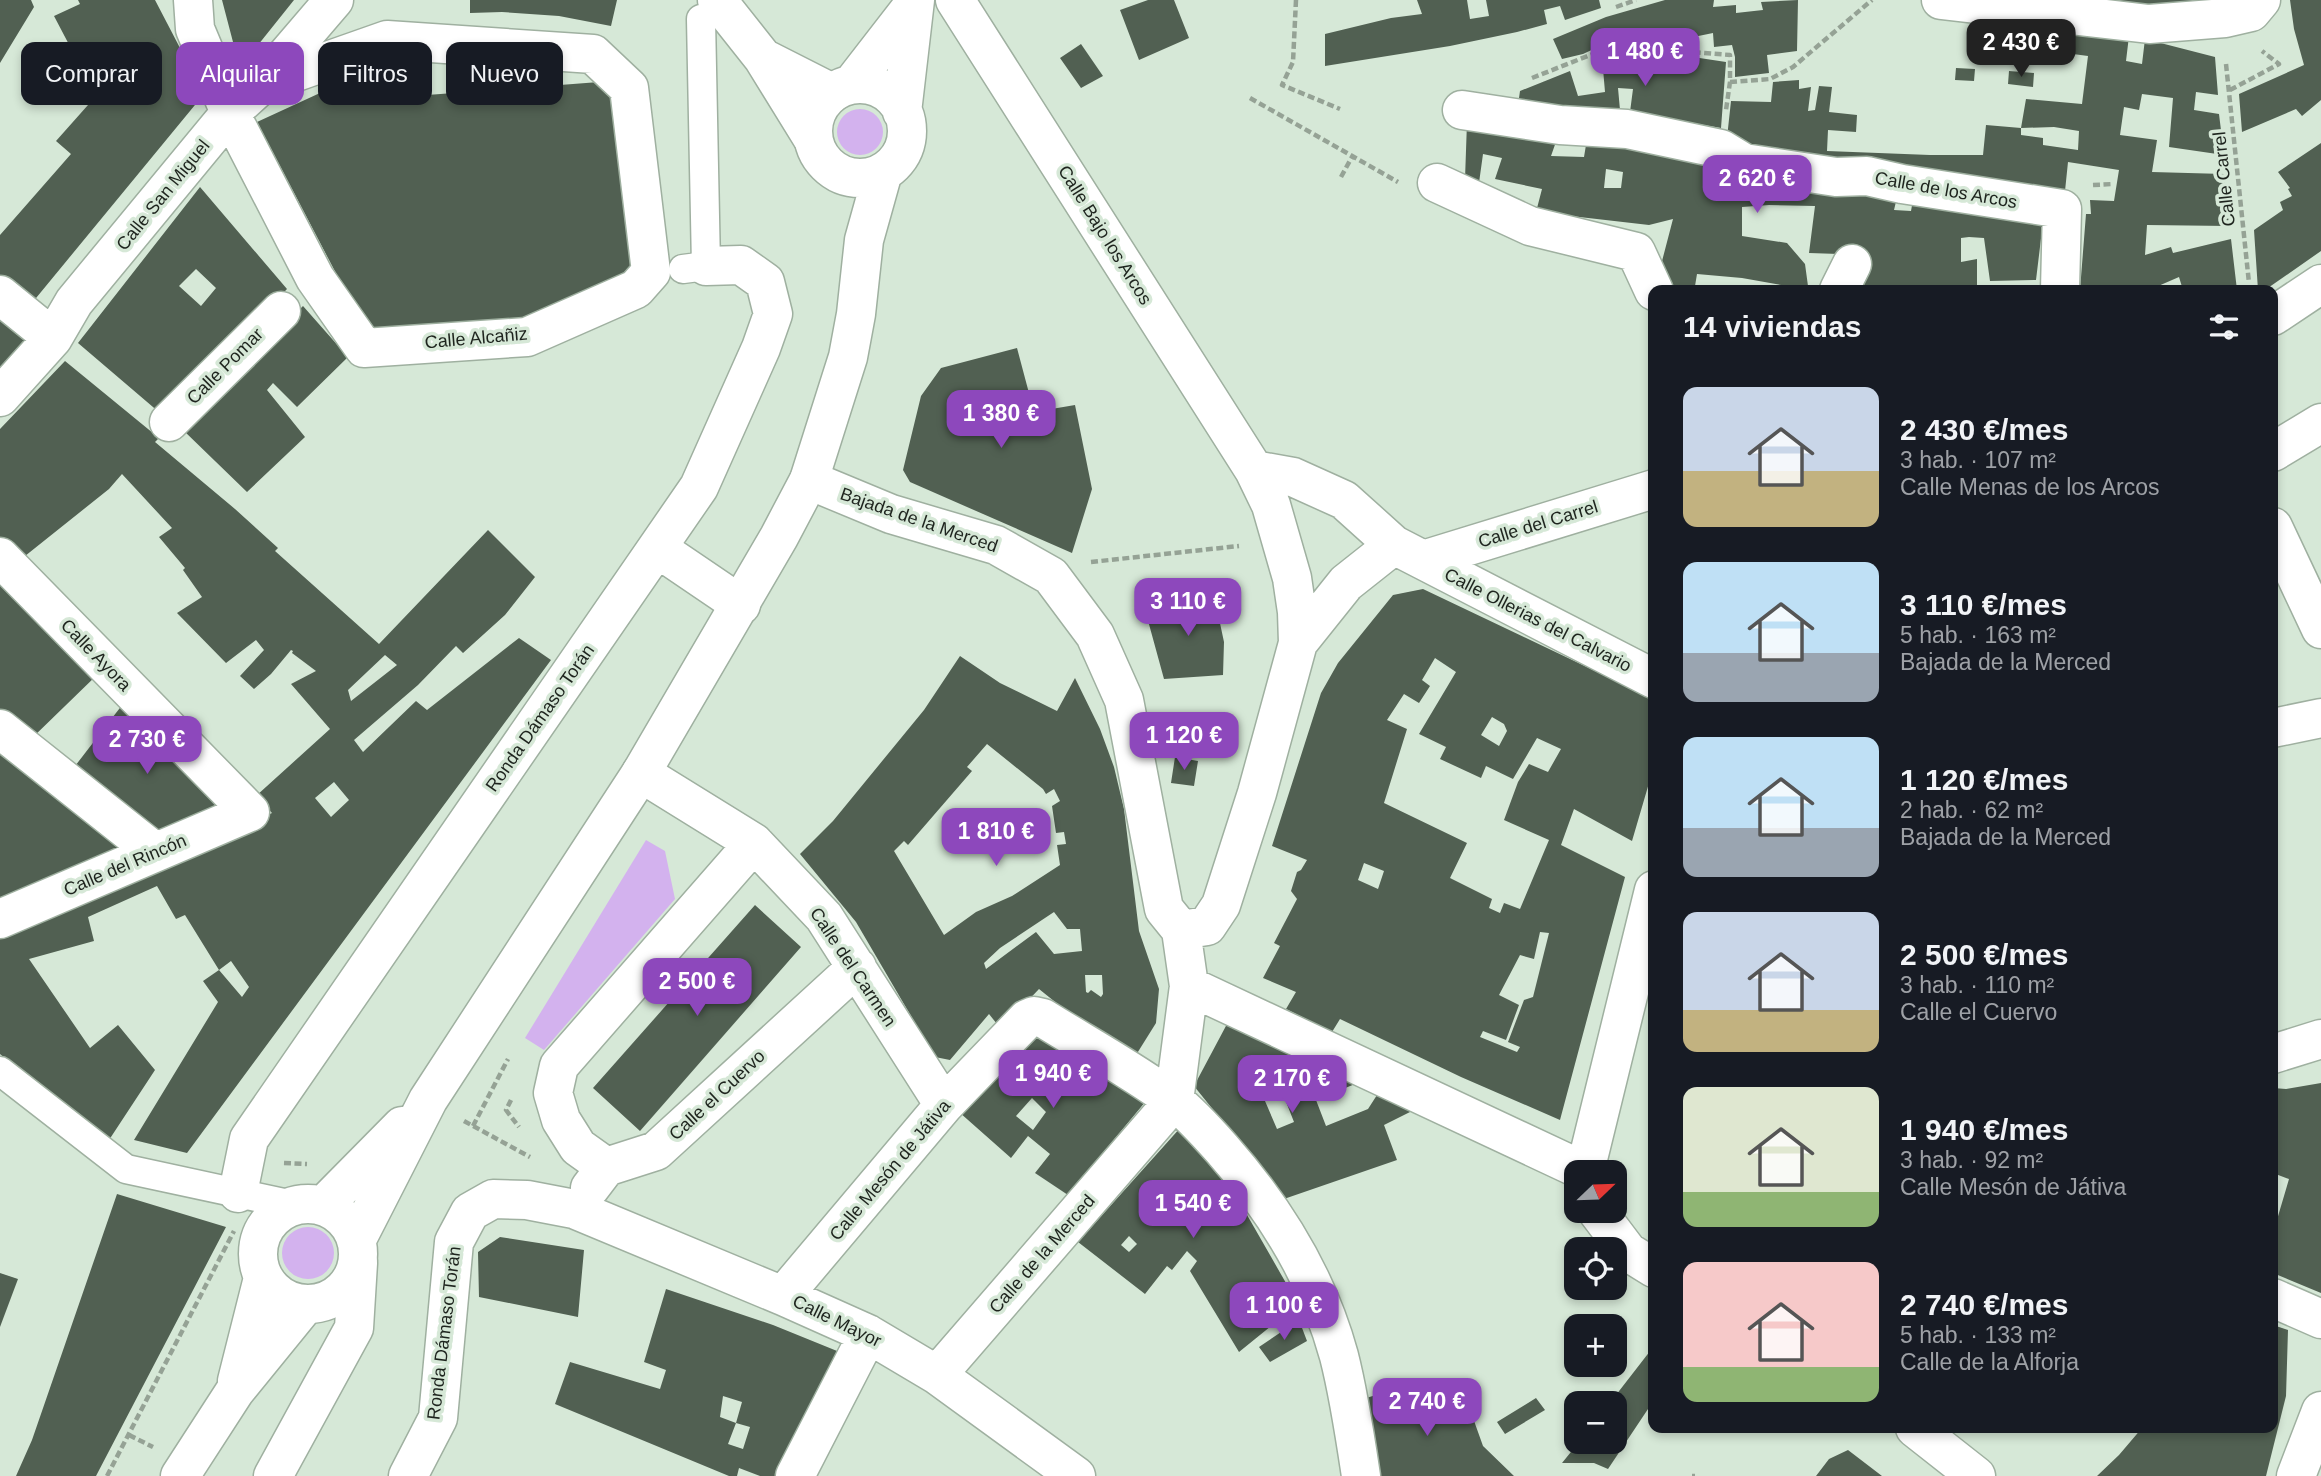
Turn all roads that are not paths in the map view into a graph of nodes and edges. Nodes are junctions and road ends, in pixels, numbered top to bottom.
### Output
1 (334, 0) edge
2 (955, 0) edge
3 (1941, 0) edge
4 (2261, 0) edge
5 (915, 1) edge
6 (709, 9) edge
7 (187, 10) edge
8 (298, 42) edge
9 (763, 58) junction
10 (304, 69) edge
11 (842, 89) junction
12 (239, 105) edge
13 (1462, 110) dead end
14 (902, 112) junction
15 (230, 113) junction
16 (819, 151) junction
17 (883, 172) junction
18 (1449, 189) dead end
19 (864, 240) junction
20 (677, 269) junction
21 (2321, 284) edge
22 (1652, 285) edge
23 (2060, 285) edge
24 (0, 295) edge
25 (296, 296) junction
26 (2278, 313) edge
27 (53, 338) junction
28 (0, 397) edge
29 (169, 422) dead end
30 (2321, 423) edge
31 (2278, 449) edge
32 (1255, 470) junction
33 (809, 480) junction
34 (1648, 491) edge
35 (2288, 545) edge
36 (657, 548) junction
37 (1408, 552) junction
38 (0, 557) edge
39 (741, 605) junction
40 (2321, 629) edge
41 (1298, 643) junction
42 (1648, 677) edge
43 (2321, 718) edge
44 (2278, 727) edge
45 (0, 729) edge
46 (641, 773) junction
47 (250, 812) joint
48 (754, 843) junction
49 (155, 852) junction
50 (1648, 915) edge
51 (0, 919) edge
52 (1181, 930) junction
53 (857, 967) junction
54 (1189, 986) junction
55 (2321, 1039) edge
56 (2278, 1052) edge
57 (0, 1071) edge
58 (428, 1100) junction
59 (1174, 1101) junction
60 (944, 1105) junction
61 (1588, 1160) edge
62 (1564, 1162) edge
63 (606, 1167) junction
64 (238, 1193) junction
65 (308, 1205) junction
66 (574, 1209) junction
67 (1606, 1223) edge
68 (357, 1251) junction
69 (1648, 1264) edge
70 (263, 1278) junction
71 (783, 1296) junction
72 (2278, 1300) edge
73 (329, 1311) junction
74 (2321, 1319) edge
75 (868, 1334) junction
76 (937, 1375) junction
77 (234, 1391) junction
78 (2321, 1411) edge
79 (1921, 1433) edge
80 (180, 1476) edge
81 (273, 1476) edge
82 (408, 1476) edge
83 (795, 1476) edge
84 (1076, 1476) edge
85 (1362, 1476) edge
86 (1976, 1476) edge
87 (2295, 1476) edge

1 - 8 street, Calle San Miguel
2 - 32 street, Calle Bajo los Arcos
3 - 4 street
5 - 11 street
5 - 14 street
6 - 9 street
6 - 20 street
7 - 15 street, Calle Alcañiz
9 - 11 street
9 - 16 street
10 - 20 street
11 - 14 street
11 - 16 street
12 - 15 street, Calle San Miguel
13 - 23 street, Calle de los Arcos
14 - 17 street
15 - 25 street, Calle Alcañiz
15 - 27 street, Calle San Miguel
16 - 17 street
16 - 19 street
17 - 19 street
18 - 22 street
19 - 33 street
20 - 25 street, Calle Alcañiz
20 - 36 street, Ronda Dámaso Torán
21 - 26 street
24 - 27 street
25 - 29 street, Calle Pomar
27 - 28 street, Calle San Miguel
30 - 31 street
32 - 37 street, Calle Ollerias del Calvario
32 - 41 street, Calle Bajo los Arcos
33 - 39 street
33 - 52 street, Bajada de la Merced
34 - 37 street, Calle del Carrel
35 - 40 street
36 - 39 street
36 - 64 street, Ronda Dámaso Torán
37 - 41 street
37 - 42 street, Calle Ollerias del Calvario
38 - 47 street, Calle Ayora
39 - 46 street
41 - 52 street
43 - 44 street
45 - 49 street
46 - 48 street, Calle del Carmen
46 - 58 street
47 - 49 street, Calle del Rincón
48 - 53 street, Calle del Carmen
48 - 63 street
49 - 51 street, Calle del Rincón
50 - 61 street
52 - 54 street
53 - 60 street, Calle del Carmen
53 - 63 street, Calle el Cuervo
54 - 59 street
54 - 62 street
55 - 56 street
57 - 64 street
58 - 65 street
58 - 68 street
59 - 60 street, Calle Mesón de Játiva
59 - 76 street, Calle de la Merced
59 - 85 street
60 - 71 street, Calle Mesón de Játiva
63 - 66 street
64 - 65 street
65 - 68 street
65 - 70 street
66 - 71 street, Calle Mayor
66 - 82 street, Ronda Dámaso Torán
67 - 69 street
68 - 73 street
70 - 73 street
70 - 77 street
71 - 75 street, Calle Mayor
72 - 74 street
73 - 77 street
73 - 81 street
75 - 76 street, Calle Mayor
75 - 83 street
76 - 84 street, Calle Mayor
77 - 80 street
78 - 87 street
79 - 86 street

